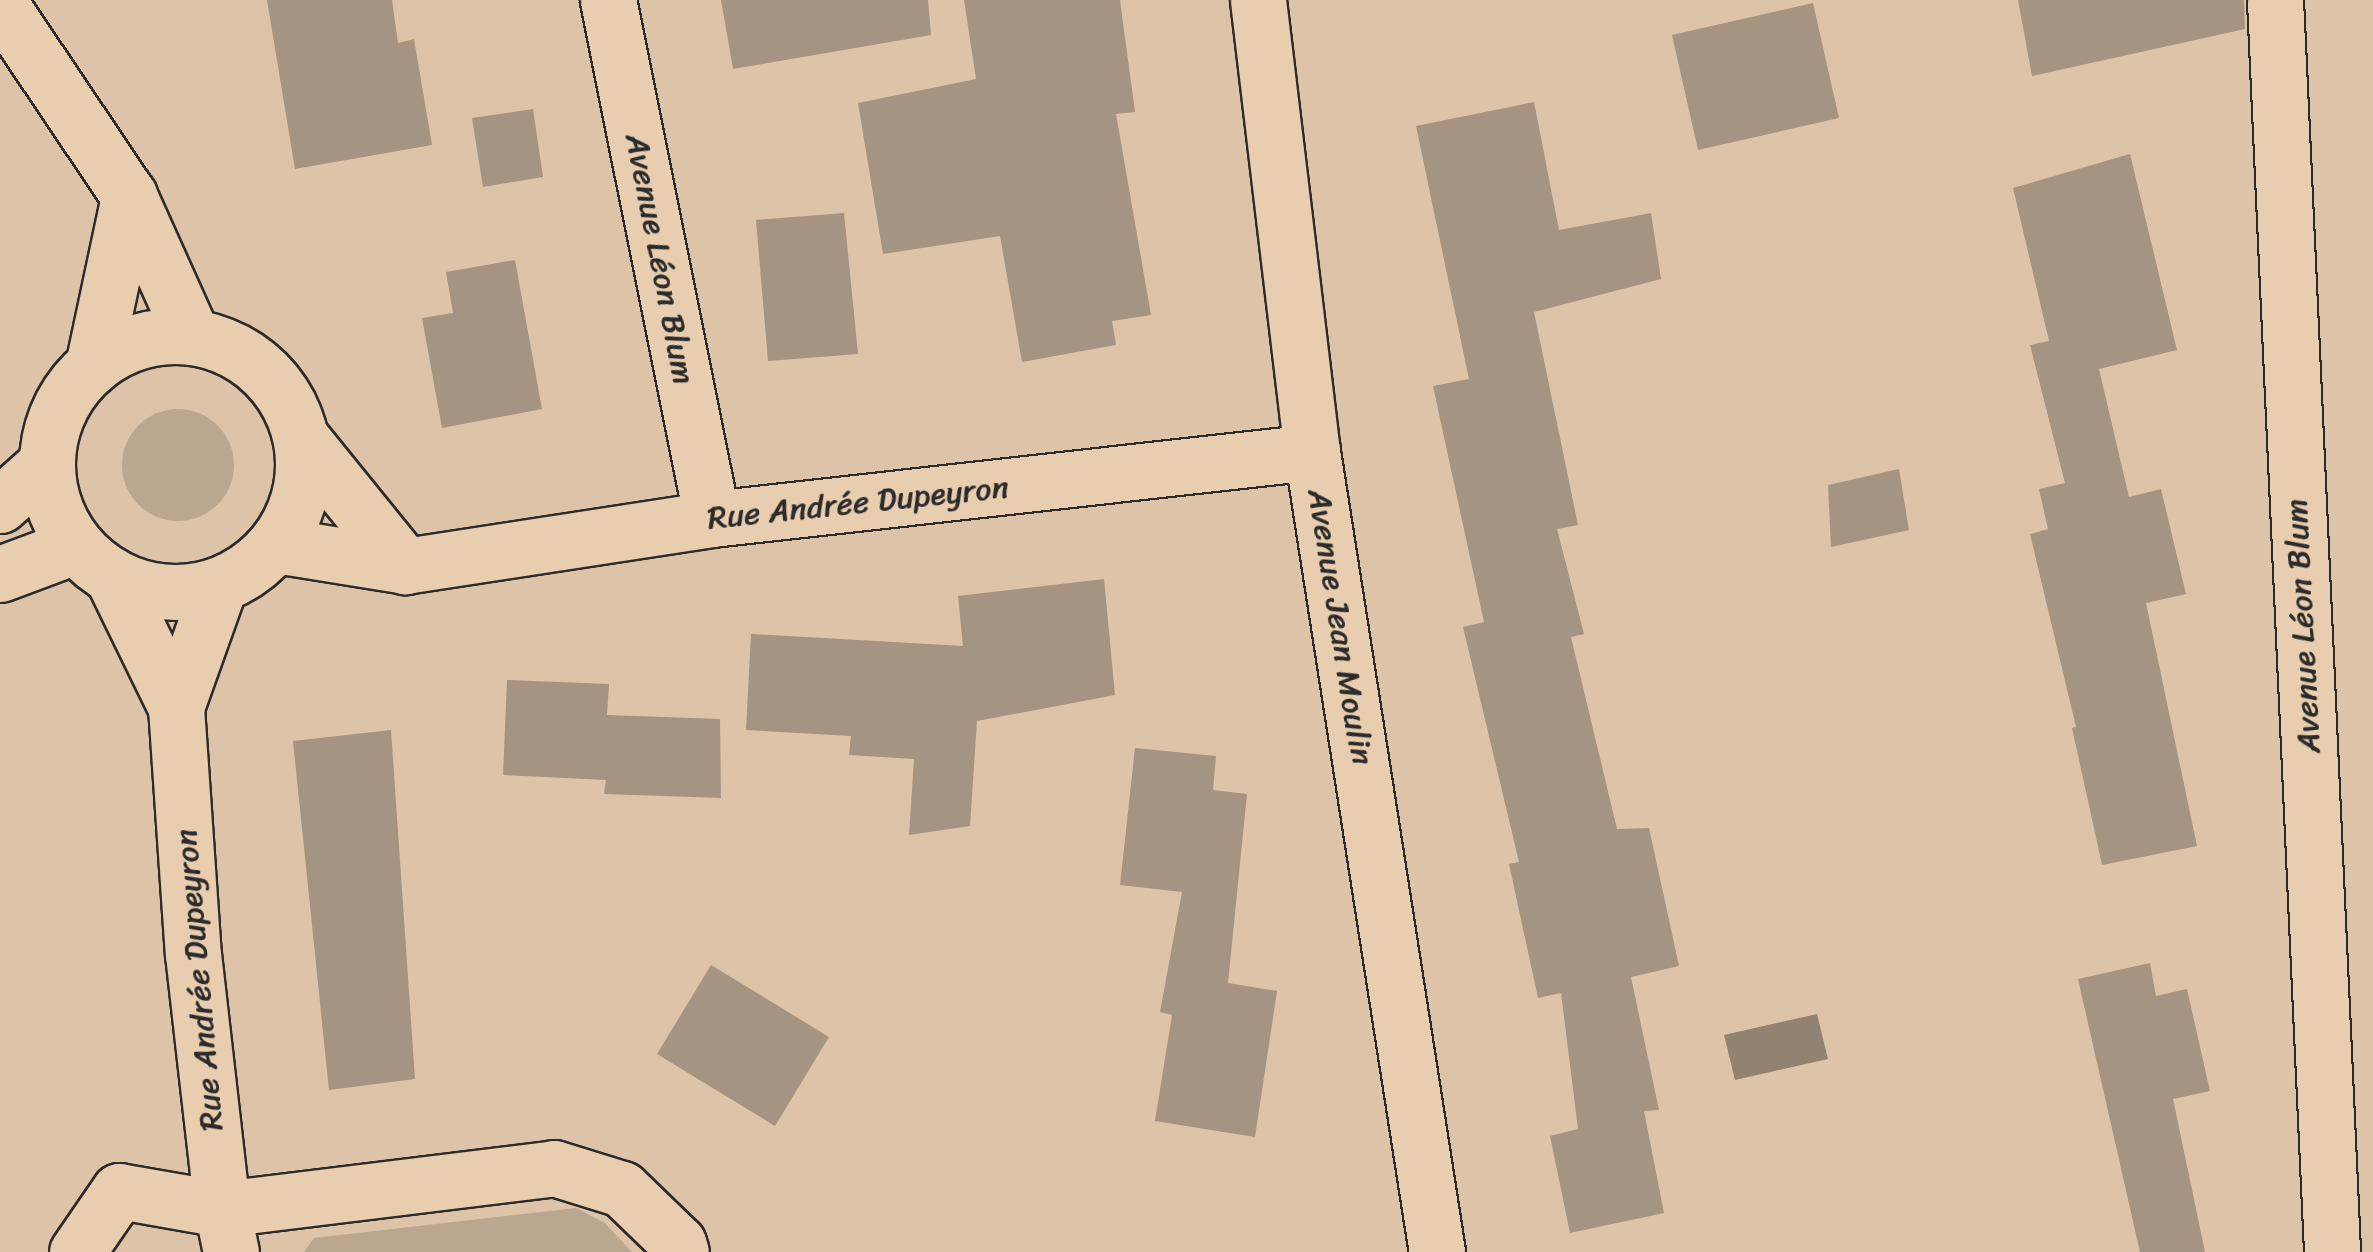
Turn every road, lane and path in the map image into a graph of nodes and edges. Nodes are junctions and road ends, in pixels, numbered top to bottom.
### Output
1 (608, 0) edge
2 (2274, 0) edge
3 (1265, 1) edge
4 (0, 4) edge
5 (128, 196) junction
6 (192, 336) junction
7 (93, 366) junction
8 (302, 440) junction
9 (1312, 452) junction
10 (46, 464) junction
11 (0, 505) edge
12 (712, 519) junction
13 (276, 545) junction
14 (94, 562) junction
15 (405, 566) junction
16 (0, 574) edge
17 (220, 586) junction
18 (176, 707) junction
19 (226, 1230) edge
20 (77, 1252) edge
21 (680, 1252) edge
22 (1437, 1252) edge
23 (2332, 1252) edge

1 - 12 street, Avenue Léon Blum
2 - 23 street, Avenue Léon Blum
3 - 9 street, Avenue Jean Moulin
4 - 5 street
5 - 6 street
5 - 7 street
6 - 7 street
6 - 8 street
7 - 10 street
8 - 13 street
8 - 15 street
9 - 12 street, Rue Andrée Dupeyron
9 - 22 street, Avenue Jean Moulin
10 - 11 street
10 - 14 street
12 - 15 street, Rue Andrée Dupeyron
13 - 15 street, Rue Andrée Dupeyron
13 - 17 street
14 - 16 street
14 - 17 street
14 - 18 street, Rue Andrée Dupeyron
17 - 18 street, Rue Andrée Dupeyron
18 - 19 street, Rue Andrée Dupeyron
19 - 20 street
19 - 21 street

